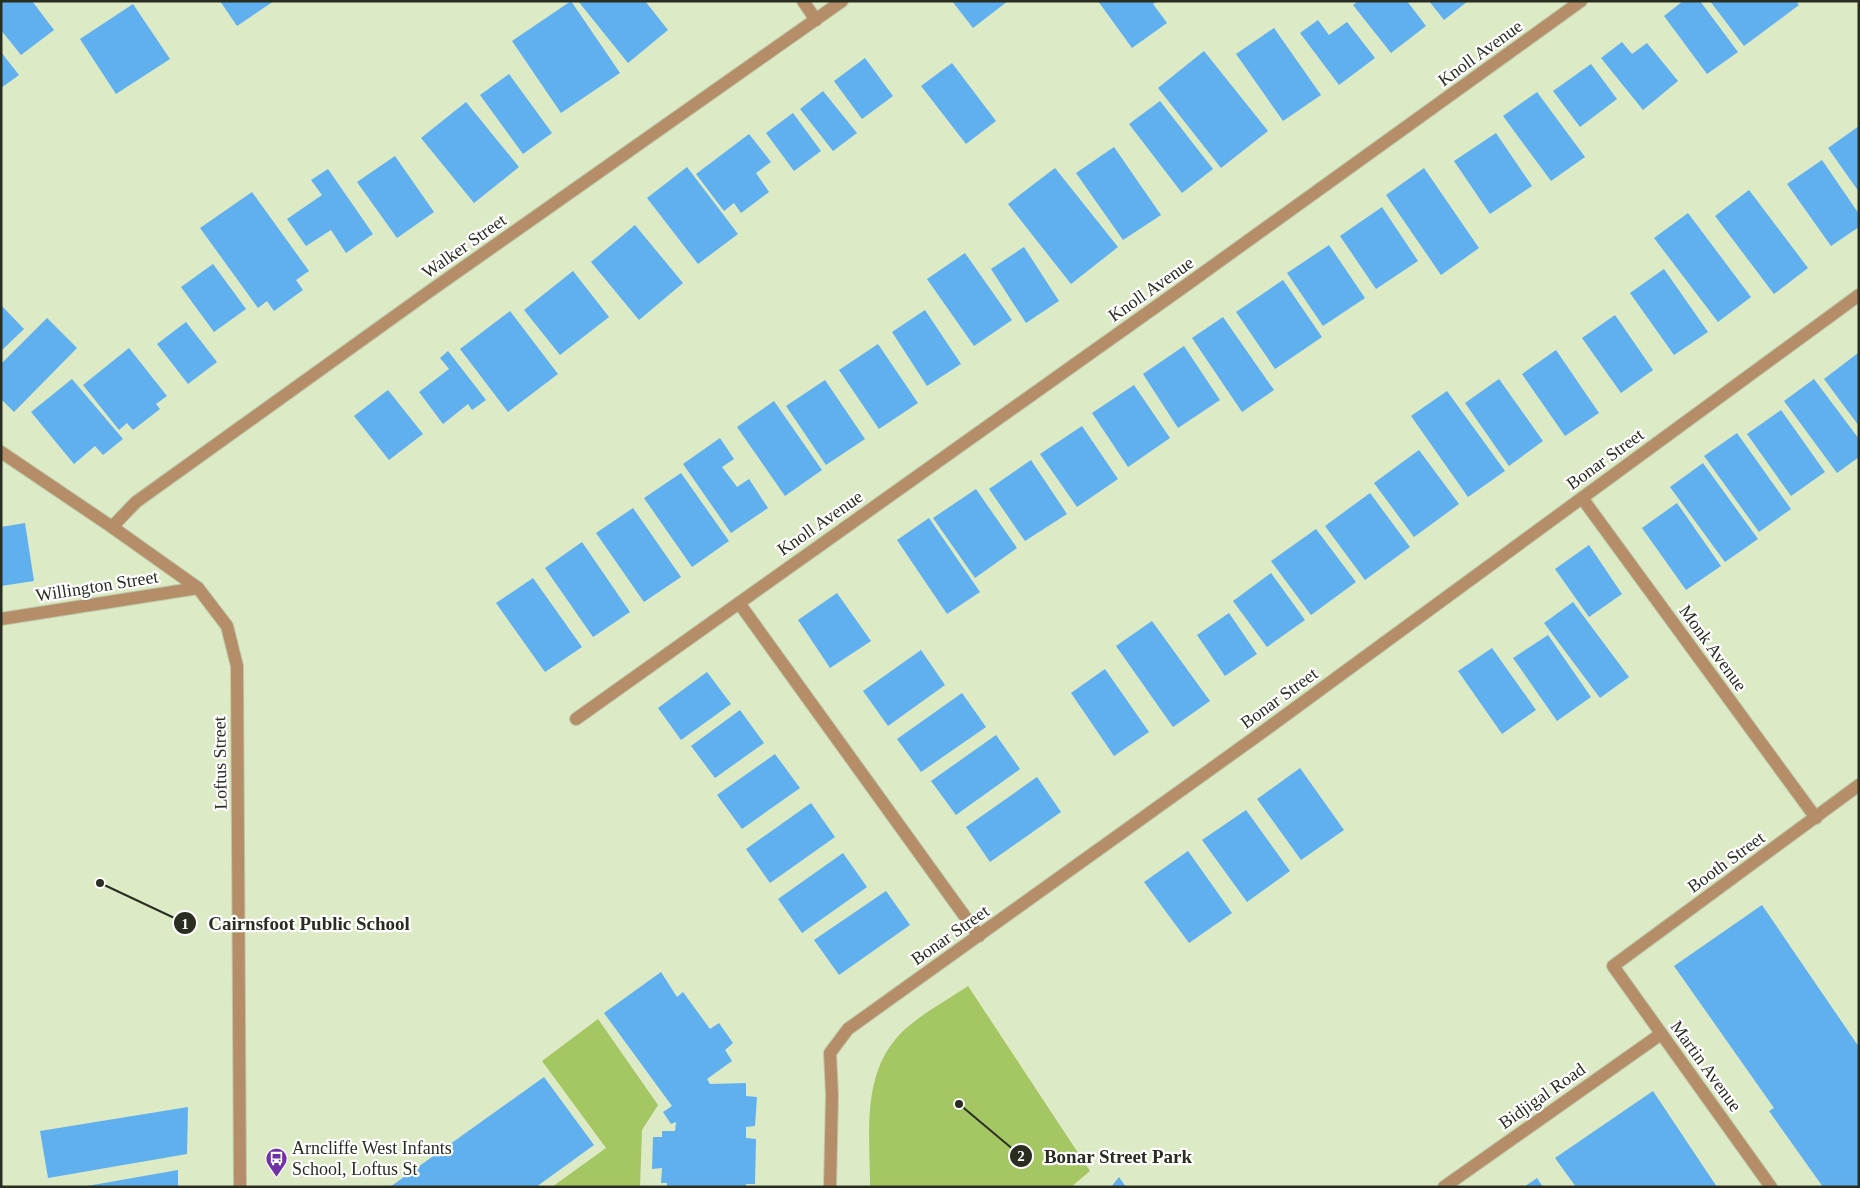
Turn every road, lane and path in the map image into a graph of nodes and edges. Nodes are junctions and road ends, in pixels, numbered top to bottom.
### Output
1 (803, 1) edge
2 (842, 1) edge
3 (1581, 1) edge
4 (816, 20) junction
5 (1859, 295) edge
6 (1, 452) edge
7 (1582, 498) junction
8 (112, 527) junction
9 (198, 588) junction
10 (739, 603) junction
11 (1, 618) edge
12 (576, 719) dead end
13 (1859, 785) edge
14 (1816, 818) junction
15 (979, 936) junction
16 (1613, 966) joint
17 (1661, 1034) junction
18 (240, 1187) edge
19 (830, 1187) edge
20 (1444, 1187) edge
21 (1771, 1187) edge

1 - 4 street
2 - 4 street, Walker Street
3 - 10 street, Knoll Avenue
4 - 8 street, Walker Street
5 - 7 street, Bonar Street
6 - 8 street, Loftus Street
7 - 14 street, Monk Avenue
7 - 15 street, Bonar Street
8 - 9 street, Loftus Street
9 - 11 street, Willington Street
9 - 18 street, Loftus Street
10 - 12 street, Knoll Avenue
10 - 15 street
13 - 14 street, Booth Street
14 - 16 street, Booth Street
15 - 19 street, Bonar Street
16 - 17 street, Martin Avenue
17 - 20 street, Bidjigal Road
17 - 21 street, Martin Avenue

